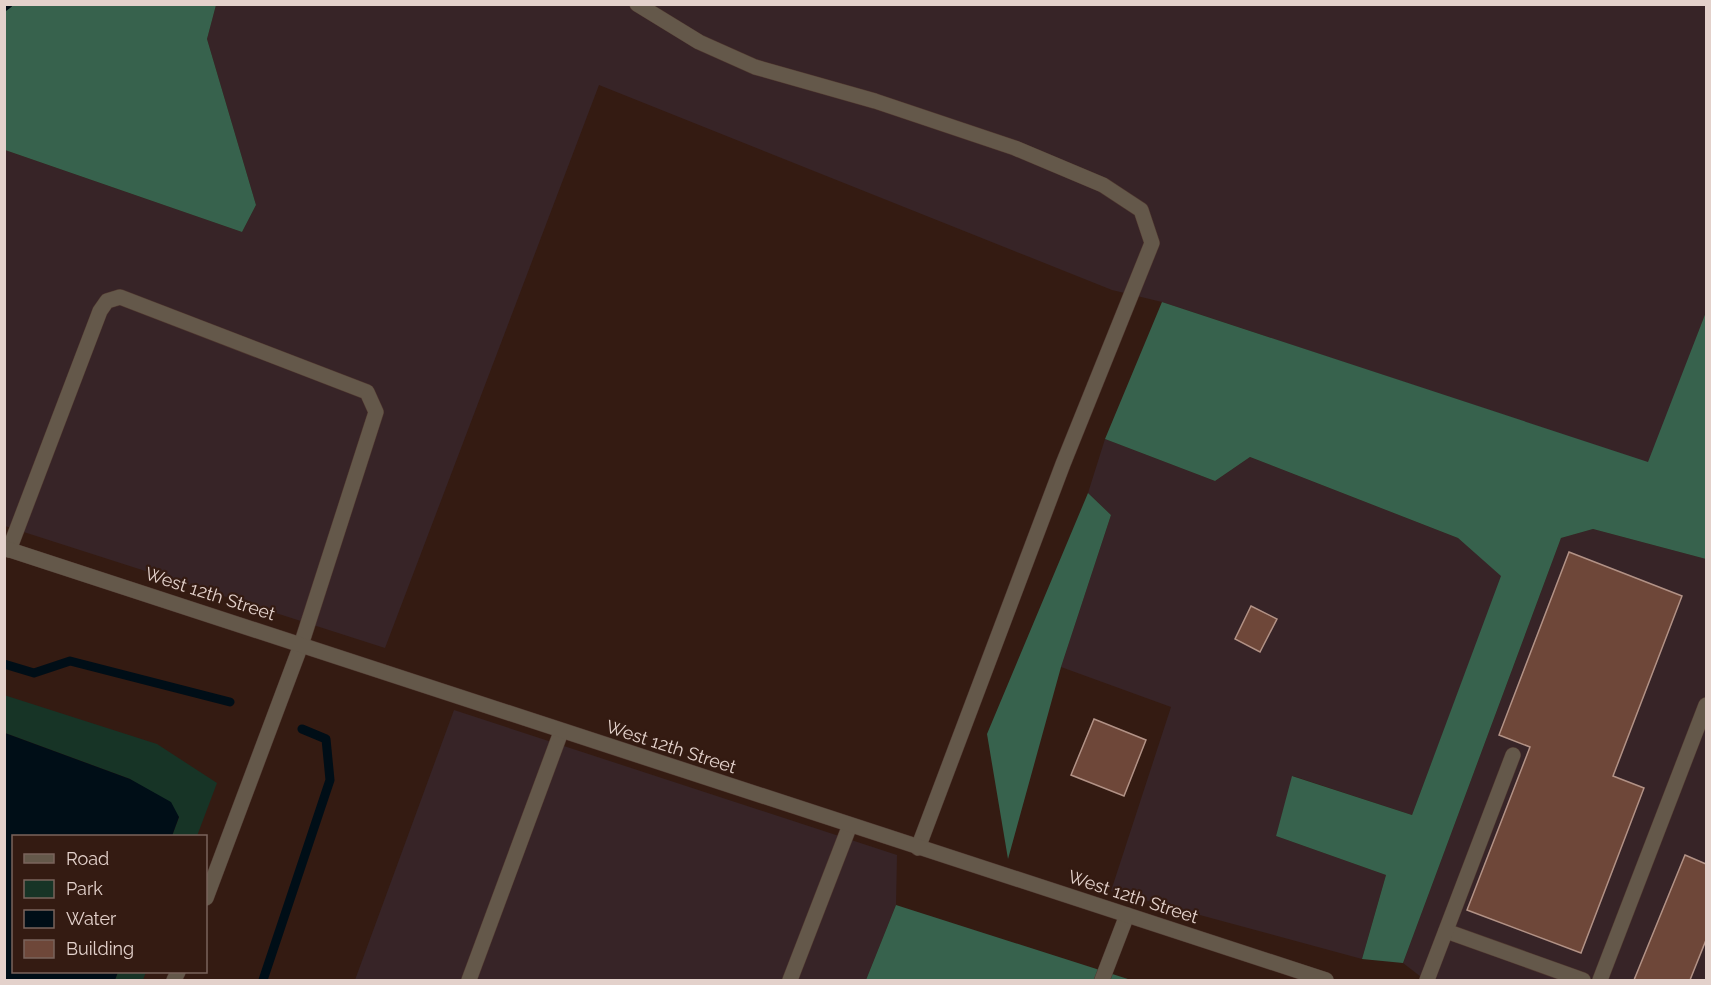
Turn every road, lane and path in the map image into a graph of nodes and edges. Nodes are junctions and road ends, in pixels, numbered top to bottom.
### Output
1 (637, 4) edge
2 (7, 549) edge
3 (301, 645) junction
4 (1707, 705) edge
5 (561, 732) junction
6 (1513, 754) dead end
7 (850, 825) junction
8 (918, 848) junction
9 (207, 895) edge
10 (1127, 915) junction
11 (1446, 932) junction
12 (469, 981) edge
13 (790, 981) edge
14 (1102, 981) edge
15 (1326, 981) edge
16 (1427, 981) edge
17 (1584, 981) edge
18 (1600, 981) edge

1 - 8 street
2 - 3 street, West 12th Street
2 - 3 street
3 - 5 street, West 12th Street
3 - 9 street
4 - 18 street
5 - 7 street, West 12th Street
5 - 12 street
6 - 11 street
7 - 8 street, West 12th Street
7 - 13 street
8 - 10 street, West 12th Street
10 - 14 street
10 - 15 street, West 12th Street
11 - 16 street
11 - 17 street

